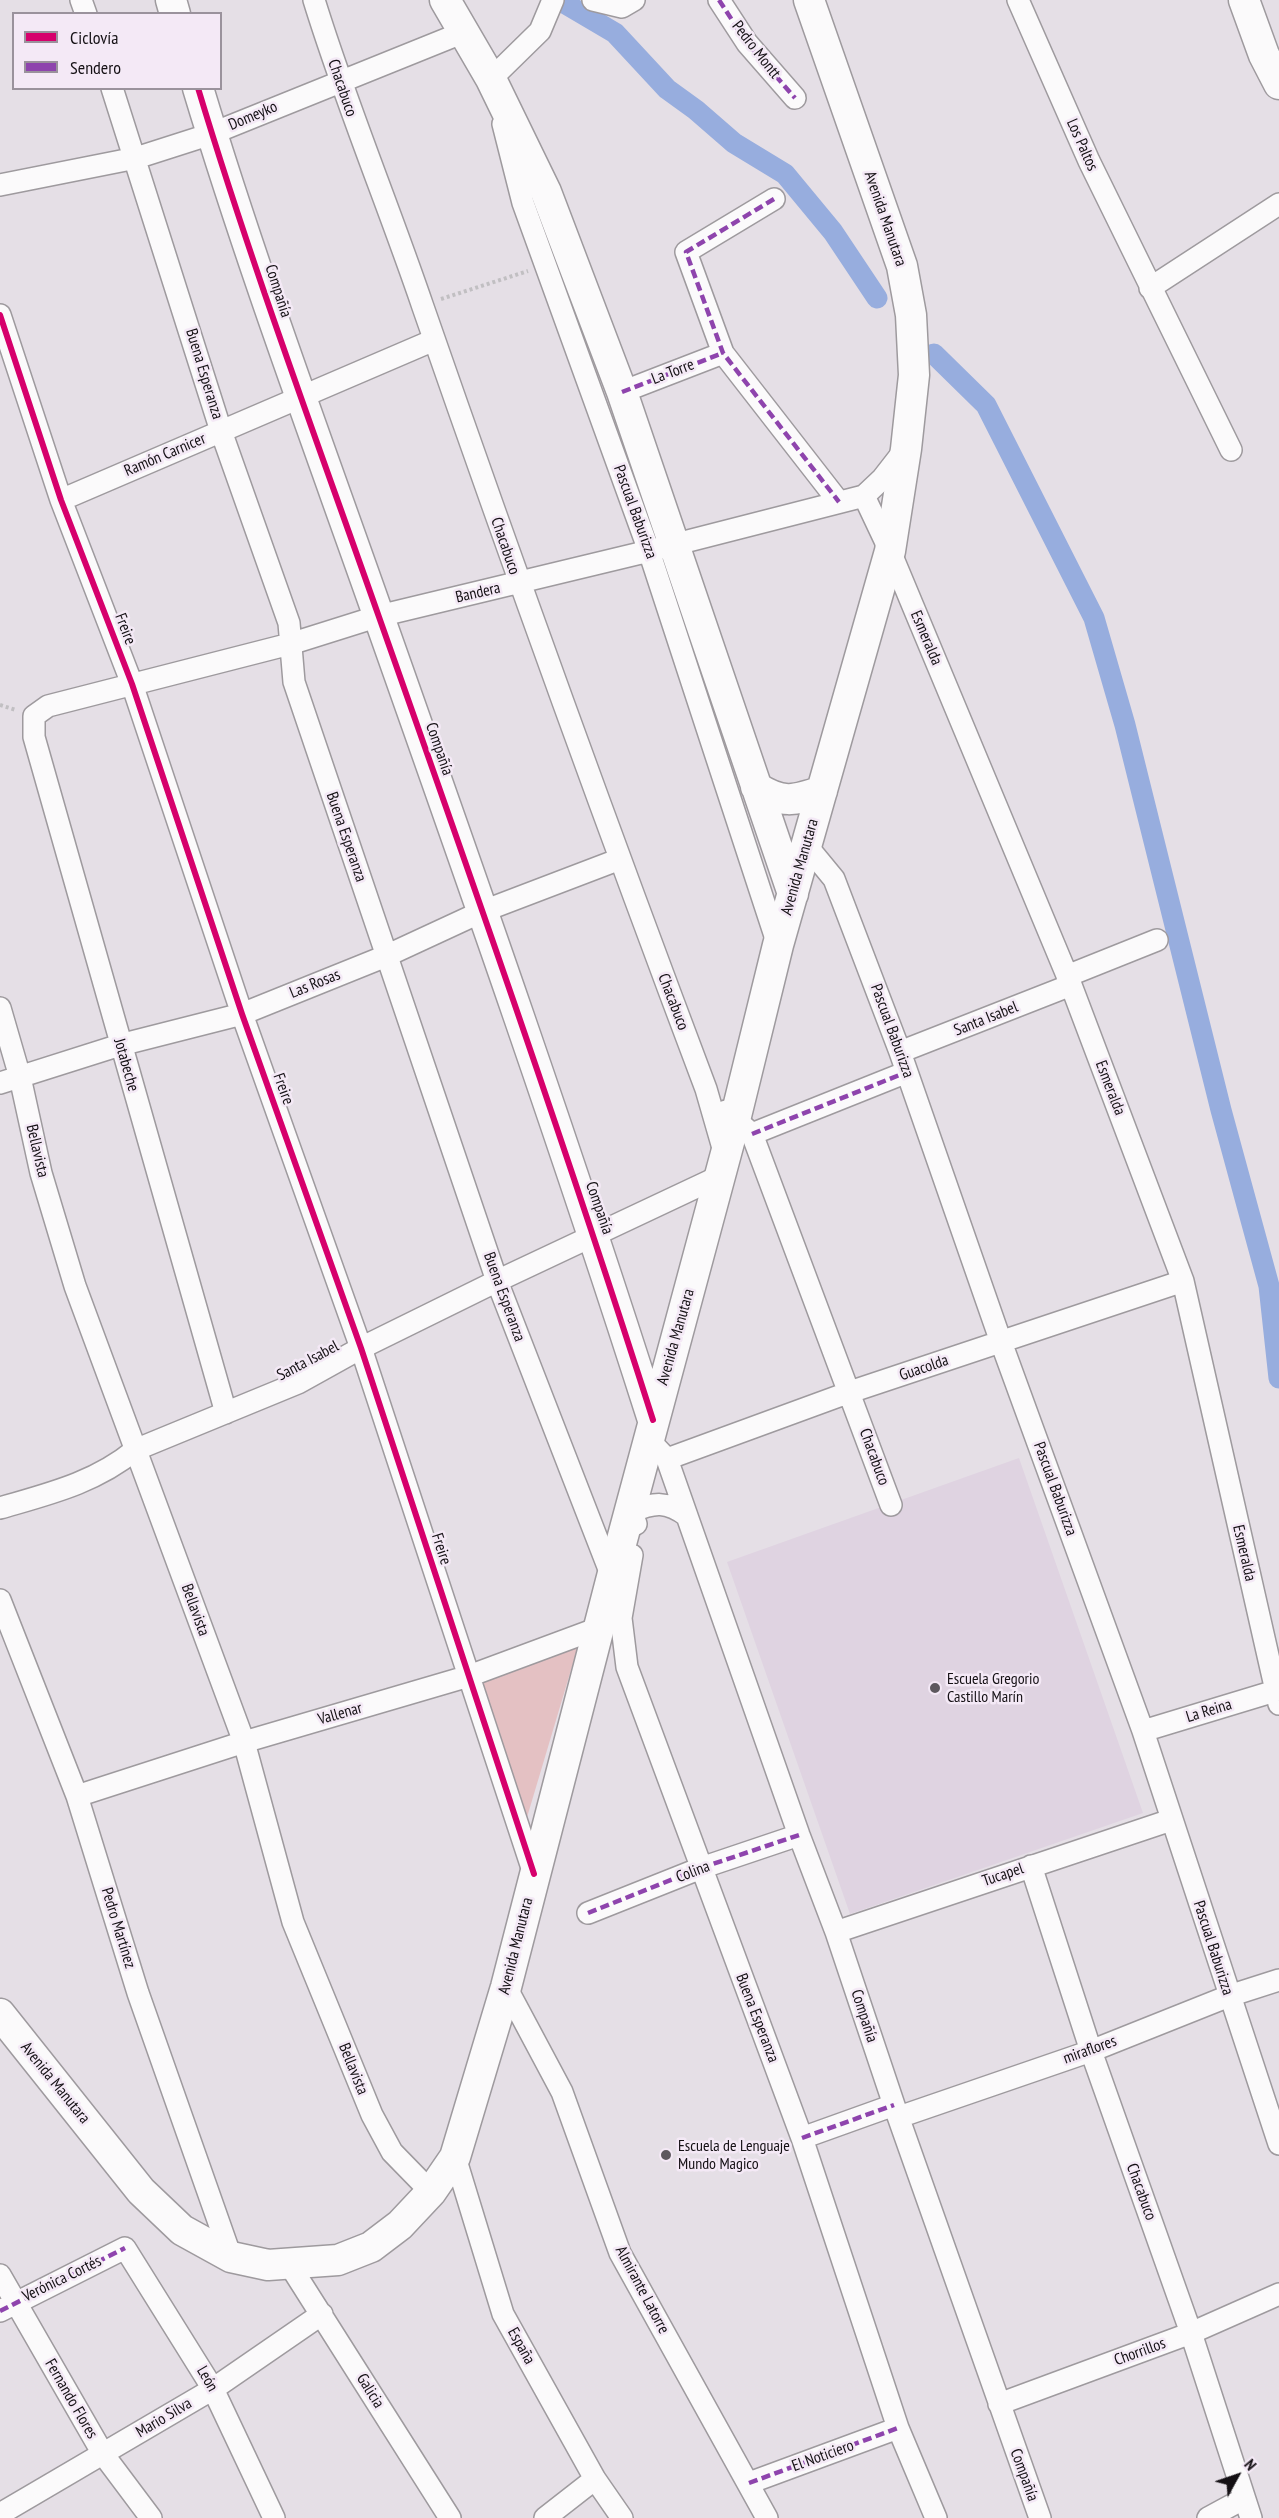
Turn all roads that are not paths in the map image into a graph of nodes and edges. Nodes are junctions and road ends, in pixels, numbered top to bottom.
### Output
1 (314, 0) edge
2 (445, 0) edge
3 (593, 0) edge
4 (634, 0) edge
5 (719, 0) edge
6 (809, 0) edge
7 (1018, 0) edge
8 (1244, 0) edge
9 (552, 5) edge
10 (464, 32) junction
11 (491, 79) junction
12 (339, 81) junction
13 (1279, 84) edge
14 (113, 90) edge
15 (199, 90) edge
16 (795, 98) dead end
17 (211, 134) junction
18 (136, 158) junction
19 (0, 185) edge
20 (774, 200) dead end
21 (1279, 204) edge
22 (1149, 288) junction
23 (0, 315) edge
24 (434, 340) junction
25 (723, 352) junction
26 (622, 392) junction
27 (300, 399) junction
28 (221, 431) junction
29 (906, 448) junction
30 (1231, 450) dead end
31 (864, 496) junction
32 (61, 500) junction
33 (839, 502) junction
34 (661, 547) junction
35 (890, 551) junction
36 (518, 583) junction
37 (379, 616) junction
38 (290, 644) junction
39 (132, 684) junction
40 (34, 716) joint
41 (756, 787) junction
42 (822, 791) junction
43 (806, 845) junction
44 (620, 859) junction
45 (793, 894) junction
46 (481, 912) junction
47 (1157, 940) dead end
48 (778, 945) junction
49 (386, 956) junction
50 (1069, 981) junction
51 (0, 1008) edge
52 (242, 1014) junction
53 (120, 1046) junction
54 (904, 1062) junction
55 (10, 1080) edge
56 (706, 1089) junction
57 (744, 1127) junction
58 (723, 1165) junction
59 (595, 1235) junction
60 (497, 1281) junction
61 (1183, 1281) junction
62 (1001, 1342) junction
63 (361, 1348) junction
64 (633, 1357) junction
65 (668, 1366) junction
66 (850, 1392) junction
67 (226, 1413) junction
68 (656, 1439) junction
69 (135, 1450) junction
70 (891, 1505) dead end
71 (0, 1508) edge
72 (632, 1512) junction
73 (687, 1516) junction
74 (612, 1577) junction
75 (0, 1600) edge
76 (601, 1627) junction
77 (468, 1676) junction
78 (1277, 1698) edge
79 (1143, 1731) junction
80 (244, 1742) junction
81 (77, 1796) junction
82 (1171, 1820) junction
83 (799, 1836) junction
84 (1030, 1866) junction
85 (701, 1868) junction
86 (534, 1874) junction
87 (588, 1913) dead end
88 (836, 1932) junction
89 (1279, 1980) edge
90 (506, 1987) junction
91 (1229, 1996) junction
92 (0, 2014) edge
93 (1091, 2051) junction
94 (897, 2111) junction
95 (802, 2138) junction
96 (1279, 2144) edge
97 (455, 2157) junction
98 (431, 2192) junction
99 (125, 2248) joint
100 (231, 2257) junction
101 (289, 2264) junction
102 (0, 2275) edge
103 (1279, 2294) edge
104 (8, 2307) edge
105 (322, 2314) junction
106 (1191, 2333) junction
107 (213, 2389) junction
108 (999, 2404) junction
109 (898, 2428) junction
110 (103, 2454) junction
111 (595, 2479) junction
112 (749, 2483) junction
113 (1247, 2508) edge
114 (0, 2514) edge
115 (151, 2518) edge
116 (274, 2518) edge
117 (450, 2518) edge
118 (545, 2518) edge
119 (622, 2518) edge
120 (767, 2518) edge
121 (936, 2518) edge
122 (1040, 2518) edge
123 (1208, 2518) edge

1 - 12 street, Chacabuco
2 - 10 main road, Pascual Baburizza
3 - 4 street
5 - 16 street, Pedro Montt
6 - 29 main road, Avenida Manutara
7 - 22 street, Los Paltos
8 - 13 main road
9 - 11 street
10 - 11 main road, Pascual Baburizza
10 - 12 street, Domeyko
11 - 26 main road, Pascual Baburizza
11 - 34 street, Pascual Baburizza
12 - 17 street, Domeyko
12 - 24 street, Chacabuco
14 - 18 street, Buena Esperanza
15 - 17 main road, Compañía
17 - 18 street, Domeyko
17 - 27 main road, Compañía
18 - 19 street, Domeyko
18 - 28 street, Buena Esperanza
20 - 25 street
21 - 22 street
22 - 30 street, Los Paltos
23 - 32 street, Freire
24 - 27 street, Ramón Carnicer
24 - 36 street, Chacabuco
25 - 26 street, La Torre
25 - 33 street
26 - 34 main road, Pascual Baburizza
27 - 28 street, Ramón Carnicer
27 - 37 main road, Compañía
28 - 32 street, Ramón Carnicer
28 - 38 street, Buena Esperanza
29 - 31 street
29 - 35 main road, Avenida Manutara
31 - 33 street, Bandera
31 - 35 street, Esmeralda
32 - 39 street, Freire
33 - 34 street, Bandera
34 - 36 street, Bandera
34 - 41 main road, Pascual Baburizza
34 - 48 street, Pascual Baburizza
35 - 42 main road, Avenida Manutara
35 - 50 street, Esmeralda
36 - 37 street, Bandera
36 - 44 street, Chacabuco
37 - 38 street, Bandera
37 - 46 main road, Compañía
38 - 39 street, Bandera
38 - 49 street, Buena Esperanza
39 - 40 street, Bandera
39 - 52 street, Freire
40 - 53 street, Jotabeche
41 - 42 main road
41 - 45 main road, Pascual Baburizza
42 - 43 main road, Avenida Manutara
43 - 45 main road, Avenida Manutara
43 - 54 street, Pascual Baburizza
44 - 46 street, Las Rosas
44 - 56 street, Chacabuco
45 - 48 main road, Avenida Manutara
46 - 49 street, Las Rosas
46 - 59 main road, Compañía
47 - 50 street, Santa Isabel
48 - 57 main road, Avenida Manutara
49 - 52 street, Las Rosas
49 - 60 street, Buena Esperanza
50 - 54 street, Santa Isabel
50 - 61 street, Esmeralda
51 - 55 street, Bellavista
52 - 53 street, Las Rosas
52 - 63 street, Freire
53 - 55 street, Las Rosas
53 - 67 street, Jotabeche
54 - 57 street, Santa Isabel
54 - 62 street, Pascual Baburizza
55 - 69 street, Bellavista
56 - 57 street, Chacabuco
56 - 58 street, Chacabuco
57 - 58 main road, Avenida Manutara
57 - 66 street, Chacabuco
58 - 59 street, Santa Isabel
58 - 65 main road, Avenida Manutara
59 - 60 street, Santa Isabel
59 - 64 main road, Compañía
60 - 63 street, Santa Isabel
60 - 74 street, Buena Esperanza
61 - 62 street, Guacolda
61 - 78 street, Esmeralda
62 - 66 street, Guacolda
62 - 79 street, Pascual Baburizza
63 - 67 street, Santa Isabel
63 - 77 street, Freire
64 - 65 main road
64 - 68 main road, Compañía
65 - 68 main road, Avenida Manutara
66 - 68 street, Guacolda
66 - 70 street, Chacabuco
67 - 69 street, Santa Isabel
68 - 72 main road, Avenida Manutara
68 - 73 street, Compañía
69 - 71 street, Santa Isabel
69 - 80 street, Bellavista
72 - 73 street
72 - 74 main road, Avenida Manutara
72 - 85 street, Buena Esperanza
73 - 83 street, Compañía
74 - 76 main road, Avenida Manutara
75 - 81 street, Pedro Martínez
76 - 77 street, Vallenar
76 - 86 main road, Avenida Manutara
77 - 80 street, Vallenar
77 - 86 street, Freire
78 - 79 street, La Reina
79 - 82 street, Pascual Baburizza
80 - 81 street, Vallenar
80 - 98 street, Bellavista
81 - 100 street, Pedro Martínez
82 - 84 street, Tucapel
82 - 91 street, Pascual Baburizza
83 - 85 street, Colina
83 - 88 street, Compañía
84 - 88 street, Tucapel
84 - 93 street, Chacabuco
85 - 87 street, Colina
85 - 95 street, Buena Esperanza
86 - 90 main road, Avenida Manutara
88 - 94 street, Compañía
89 - 91 street, miraflores
90 - 97 main road, Avenida Manutara
90 - 112 street, Almirante Latorre
91 - 93 street, miraflores
91 - 96 street, Pascual Baburizza
92 - 100 main road, Avenida Manutara
93 - 94 street, miraflores
93 - 106 street, Chacabuco
94 - 95 street, miraflores
94 - 108 street, Compañía
95 - 109 street, Buena Esperanza
97 - 98 main road, Avenida Manutara
97 - 111 street, España
98 - 101 main road, Avenida Manutara
99 - 104 street, Verónica Cortés
99 - 107 street, León
100 - 101 main road, Avenida Manutara
101 - 105 street, Galicia
102 - 104 street, Fernando Flores
103 - 106 street, Chorrillos
104 - 110 street, Fernando Flores
105 - 107 street, Mario Silva
105 - 117 street, Galicia
106 - 108 street, Chorrillos
106 - 113 street, Chacabuco
107 - 110 street, Mario Silva
107 - 116 street, León
108 - 122 street, Compañía
109 - 112 street, El Noticiero
109 - 121 street, Buena Esperanza
110 - 114 street, Mario Silva
110 - 115 street, Fernando Flores
111 - 118 street
111 - 119 street, España
112 - 120 street, Almirante Latorre
113 - 123 street

